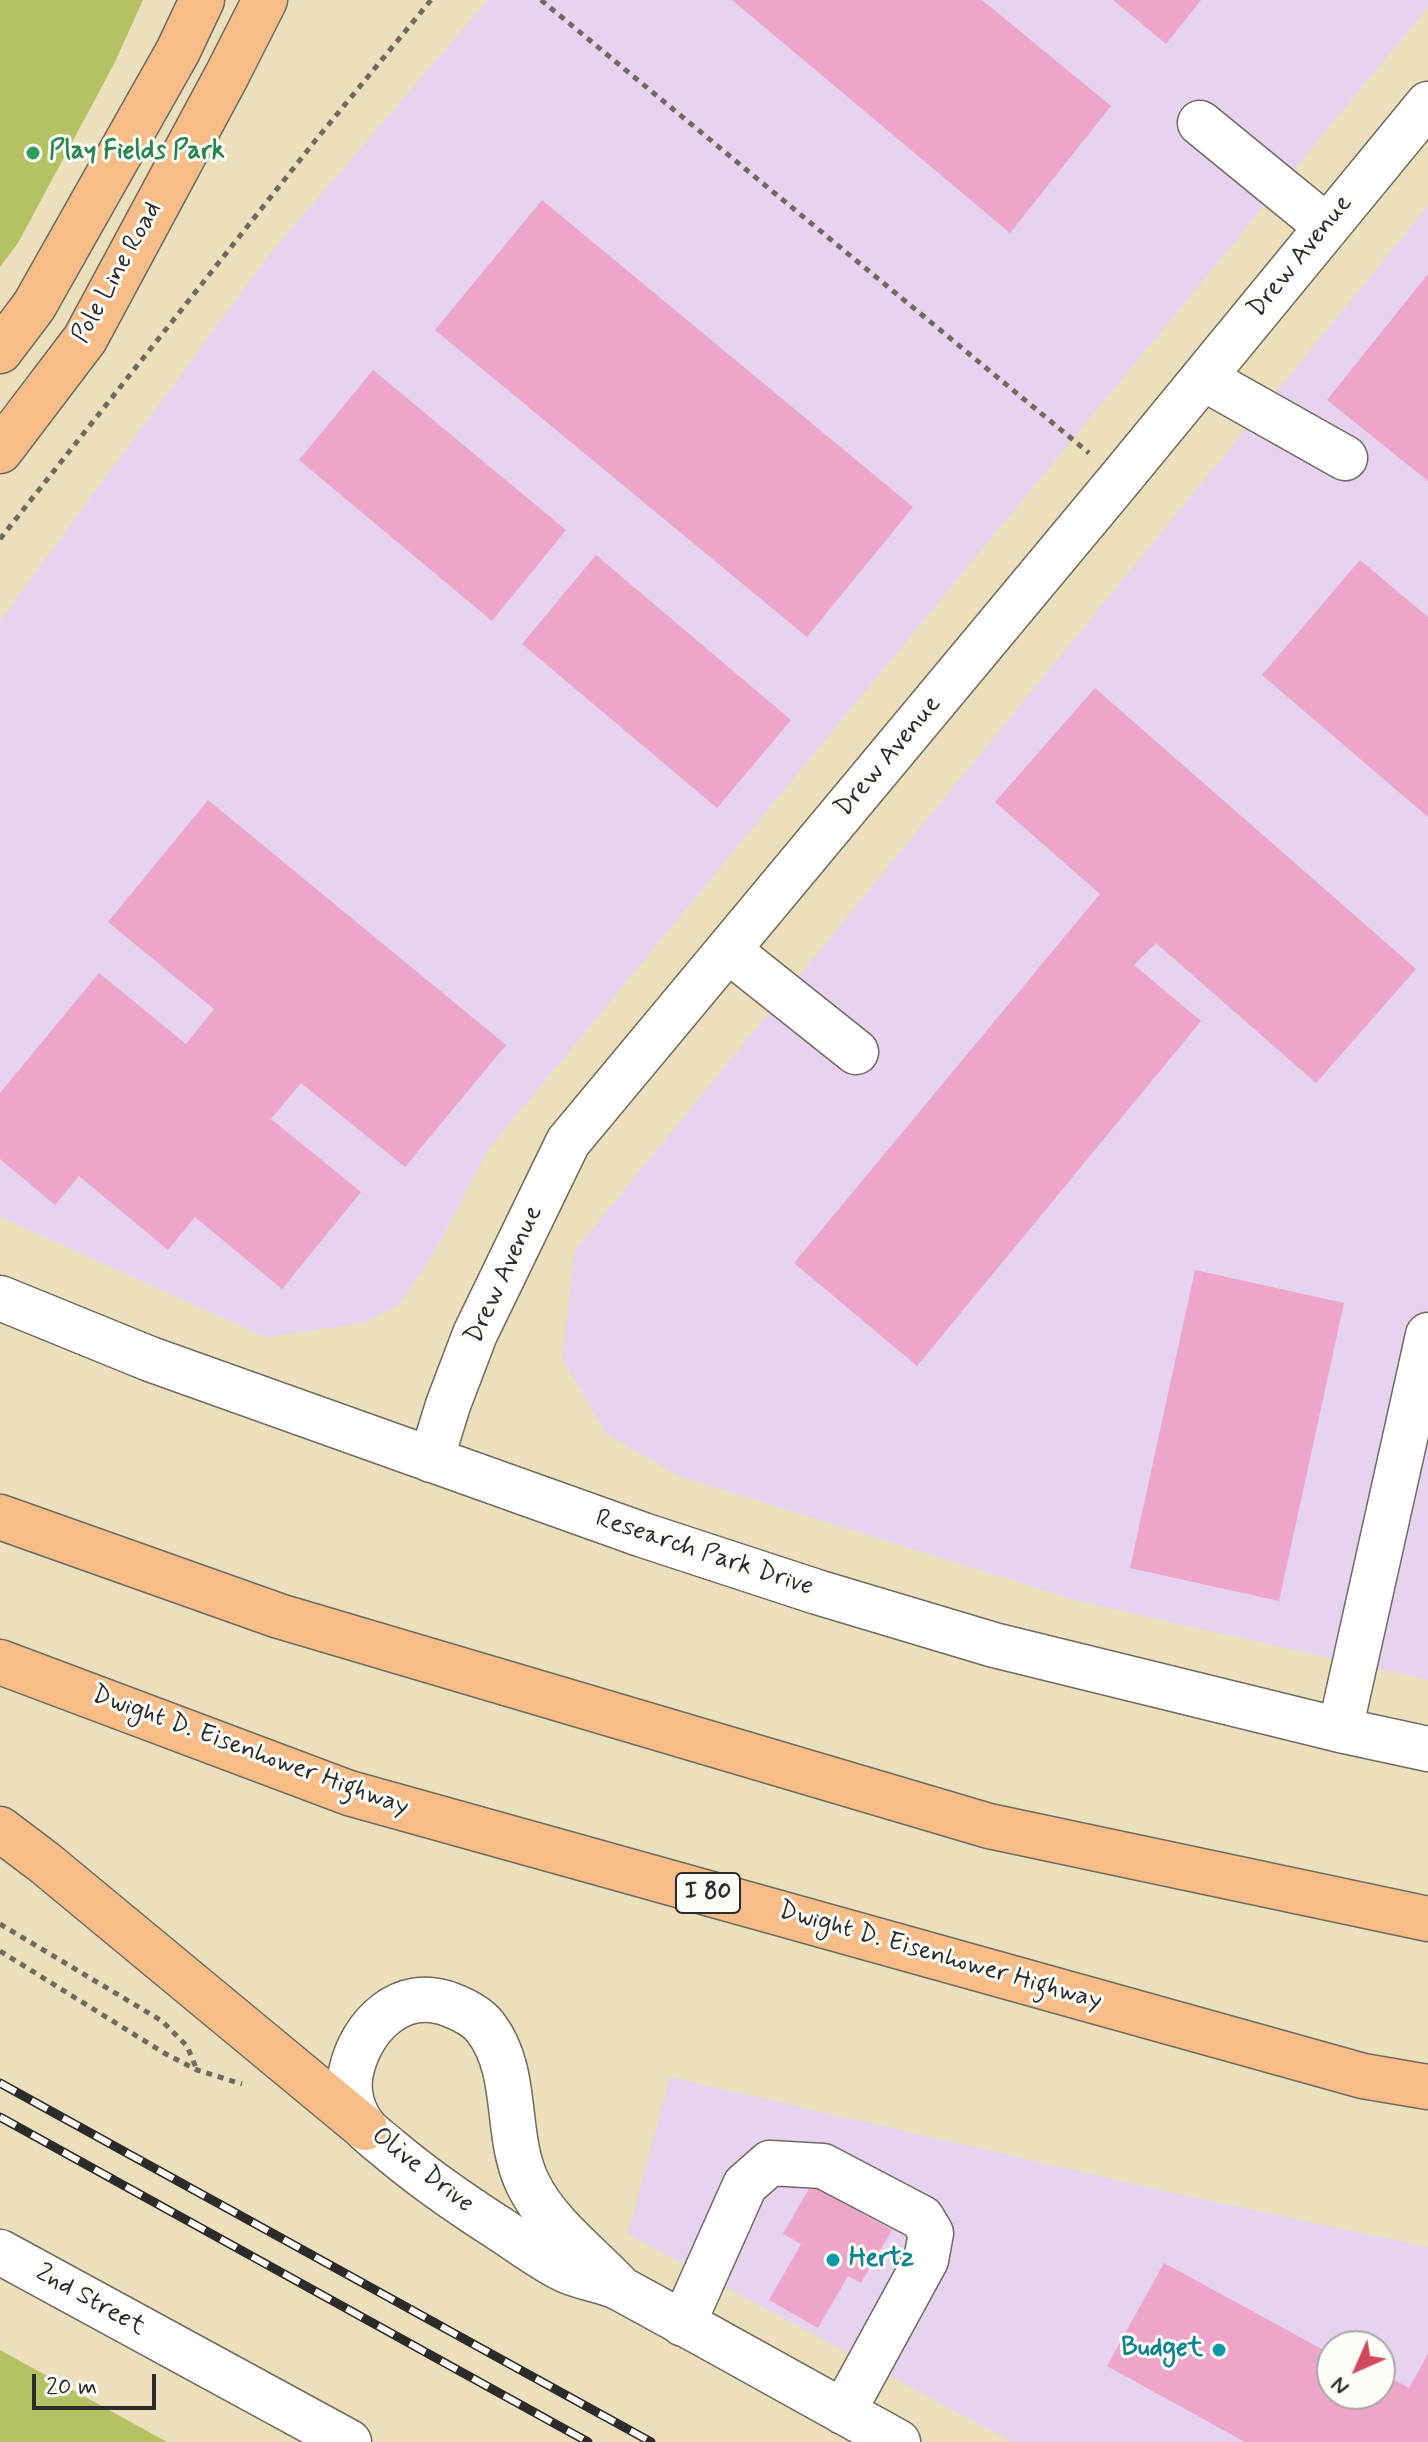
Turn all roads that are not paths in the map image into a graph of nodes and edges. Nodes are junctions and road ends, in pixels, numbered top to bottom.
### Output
1 (202, 0) edge
2 (265, 0) edge
3 (1428, 104) edge
4 (1200, 123) dead end
5 (1326, 226) junction
6 (0, 351) edge
7 (1203, 378) junction
8 (0, 451) edge
9 (1345, 458) dead end
10 (728, 950) junction
11 (856, 1052) dead end
12 (0, 1298) edge
13 (1428, 1335) edge
14 (431, 1460) junction
15 (0, 1517) edge
16 (0, 1662) edge
17 (1340, 1730) junction
18 (1428, 1749) edge
19 (0, 1829) edge
20 (1428, 1919) edge
21 (1428, 2087) edge
22 (365, 2128) junction
23 (0, 2252) edge
24 (619, 2287) junction
25 (683, 2324) junction
26 (843, 2412) junction
27 (349, 2442) edge
28 (898, 2442) edge

1 - 6 main road
2 - 8 main road, Pole Line Road
3 - 5 street, Drew Avenue
4 - 5 street
5 - 7 street, Drew Avenue
7 - 9 street
7 - 10 street, Drew Avenue
10 - 11 street
10 - 14 street, Drew Avenue
12 - 14 street, Research Park Drive
13 - 17 street
14 - 17 street, Research Park Drive
15 - 20 main road
16 - 21 main road, Dwight D. Eisenhower Highway / I 80
17 - 18 street, Research Park Drive
19 - 22 main road
22 - 24 street, Olive Drive
22 - 24 street, Olive Drive
23 - 27 street, 2nd Street
24 - 25 street, Olive Drive
25 - 26 street, Olive Drive
25 - 26 street
26 - 28 street, Olive Drive

